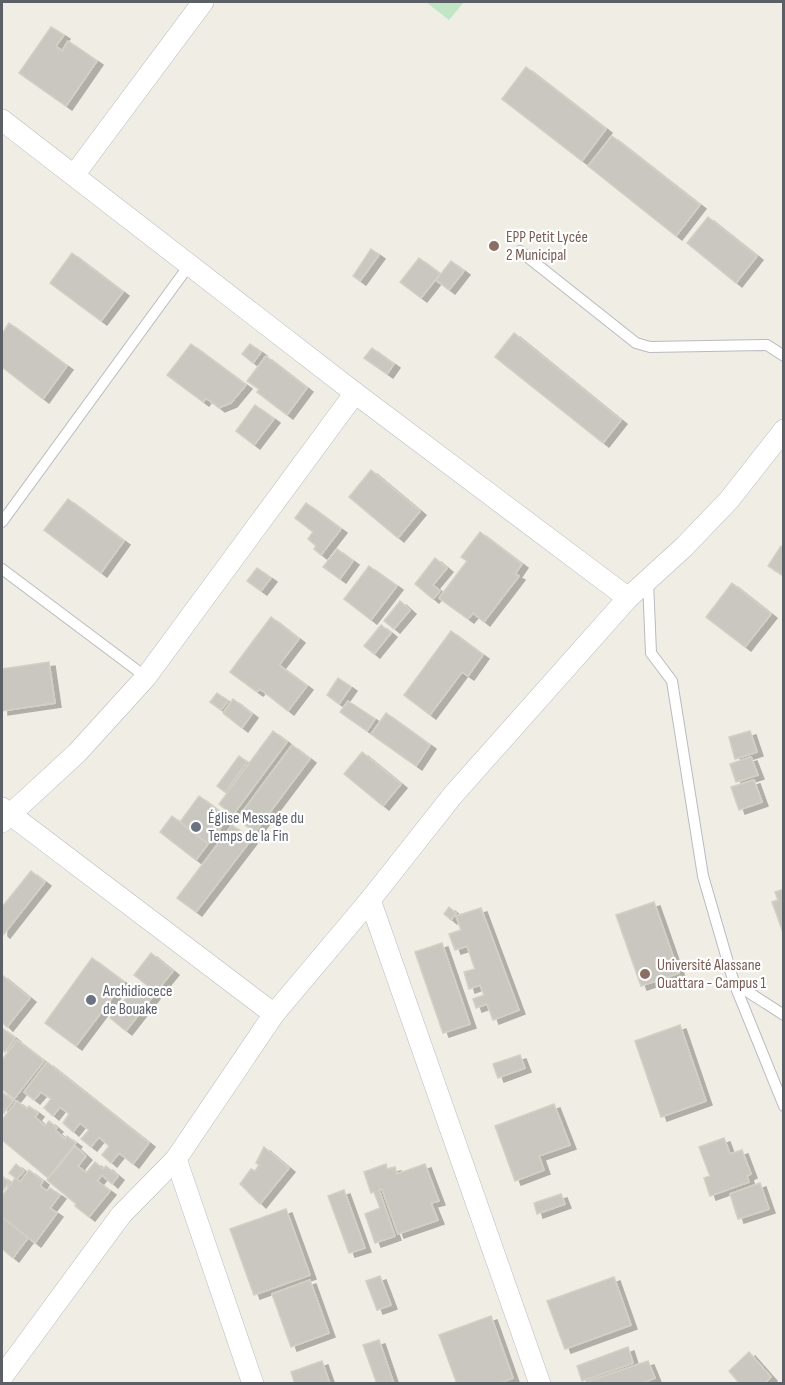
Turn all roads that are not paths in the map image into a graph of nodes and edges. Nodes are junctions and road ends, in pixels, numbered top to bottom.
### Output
1 (203, 2) edge
2 (2, 120) edge
3 (74, 175) junction
4 (520, 251) dead end
5 (190, 264) junction
6 (783, 356) edge
7 (355, 393) junction
8 (783, 430) edge
9 (2, 522) edge
10 (2, 569) edge
11 (648, 581) junction
12 (628, 598) junction
13 (146, 676) junction
14 (4, 815) edge
15 (370, 900) junction
16 (734, 983) junction
17 (274, 1014) junction
18 (783, 1015) edge
19 (783, 1106) edge
20 (176, 1159) junction
21 (2, 1377) edge
22 (253, 1383) edge
23 (540, 1383) edge

1 - 3 street
2 - 3 street
3 - 5 street
4 - 6 lane
5 - 7 street
5 - 9 lane
7 - 12 street
7 - 13 street
8 - 11 street
10 - 13 lane
11 - 12 street
11 - 16 lane
12 - 15 street
13 - 14 street
14 - 17 street
15 - 17 street
15 - 23 street
16 - 18 lane
16 - 19 lane
17 - 20 street
20 - 21 street
20 - 22 street

